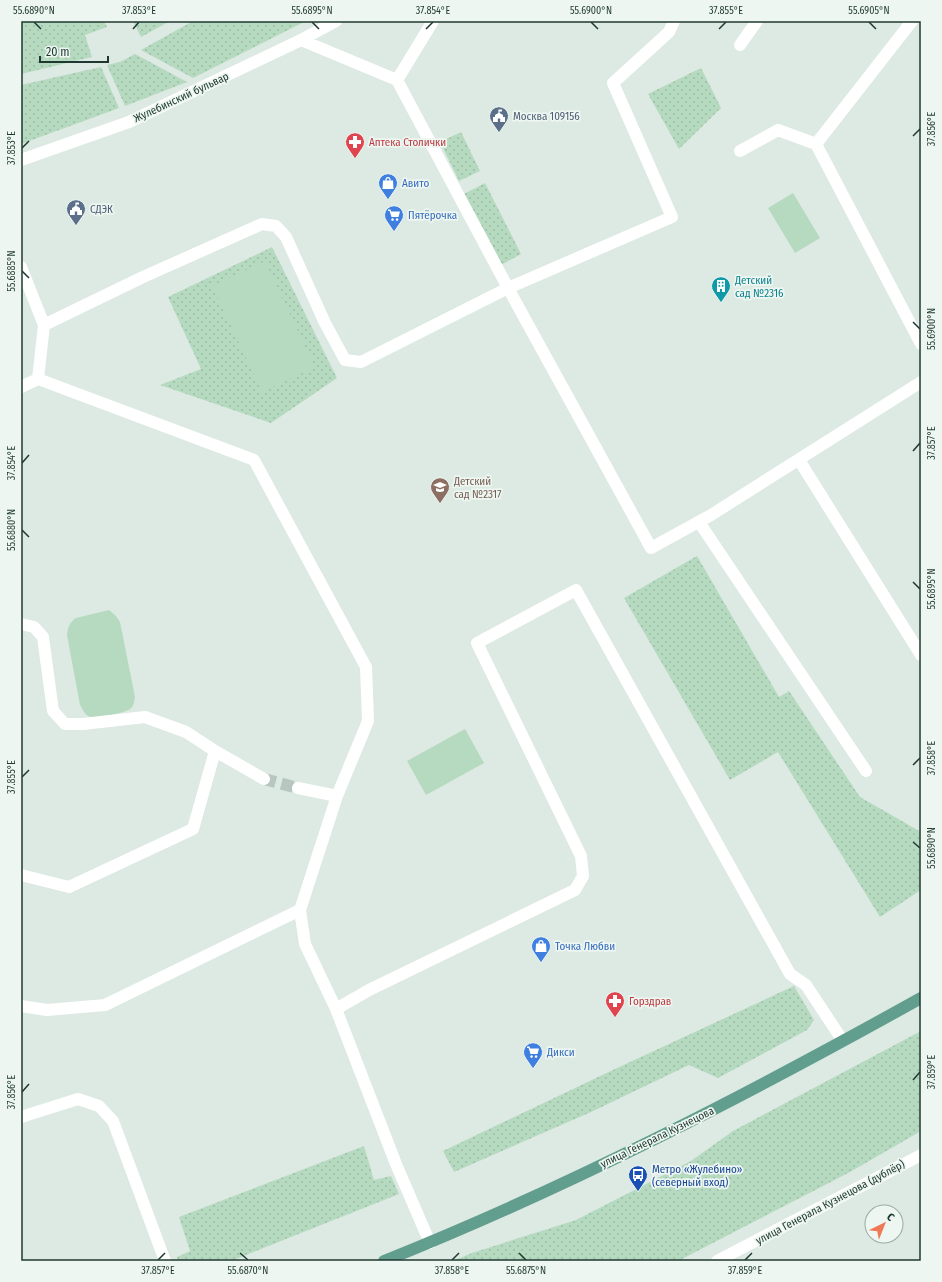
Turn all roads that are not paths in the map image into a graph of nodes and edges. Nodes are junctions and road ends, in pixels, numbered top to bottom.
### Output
1 (336, 21) edge
2 (432, 21) edge
3 (674, 21) edge
4 (757, 21) edge
5 (912, 21) edge
6 (301, 40) junction
7 (740, 45) dead end
8 (397, 80) junction
9 (816, 144) junction
10 (740, 151) dead end
11 (21, 160) edge
12 (21, 267) edge
13 (508, 288) junction
14 (44, 326) junction
15 (921, 344) edge
16 (38, 379) junction
17 (921, 382) edge
18 (21, 387) edge
19 (799, 460) junction
20 (699, 522) junction
21 (21, 624) edge
22 (921, 655) edge
23 (215, 751) junction
24 (866, 771) dead end
25 (264, 779) tunnel mouth
26 (298, 788) tunnel mouth
27 (337, 796) junction
28 (21, 875) edge
29 (300, 910) junction
30 (921, 998) edge
31 (21, 1006) edge
32 (336, 1009) junction
33 (843, 1041) junction
34 (21, 1117) edge
35 (921, 1154) edge
36 (430, 1243) junction
37 (165, 1261) edge
38 (384, 1261) edge
39 (717, 1261) edge

1 - 6 street, Жулебинский бульвар
2 - 8 street
3 - 13 street
4 - 7 street
5 - 9 street
6 - 8 street
6 - 11 street, Жулебинский бульвар
8 - 13 street
9 - 10 street
9 - 15 street
12 - 14 street
13 - 14 street
13 - 20 street
14 - 16 street
16 - 18 street
16 - 27 street
17 - 19 street
19 - 20 street
19 - 22 street
20 - 24 street
21 - 23 street
23 - 25 street
23 - 28 street
26 - 27 street
27 - 29 street
29 - 31 street
29 - 32 street
30 - 33 main road, улица Генерала Кузнецова
32 - 33 street
32 - 36 street
33 - 36 main road, улица Генерала Кузнецова
34 - 37 street
35 - 39 street, улица Генерала Кузнецова (дублёр)
36 - 38 main road, улица Генерала Кузнецова

